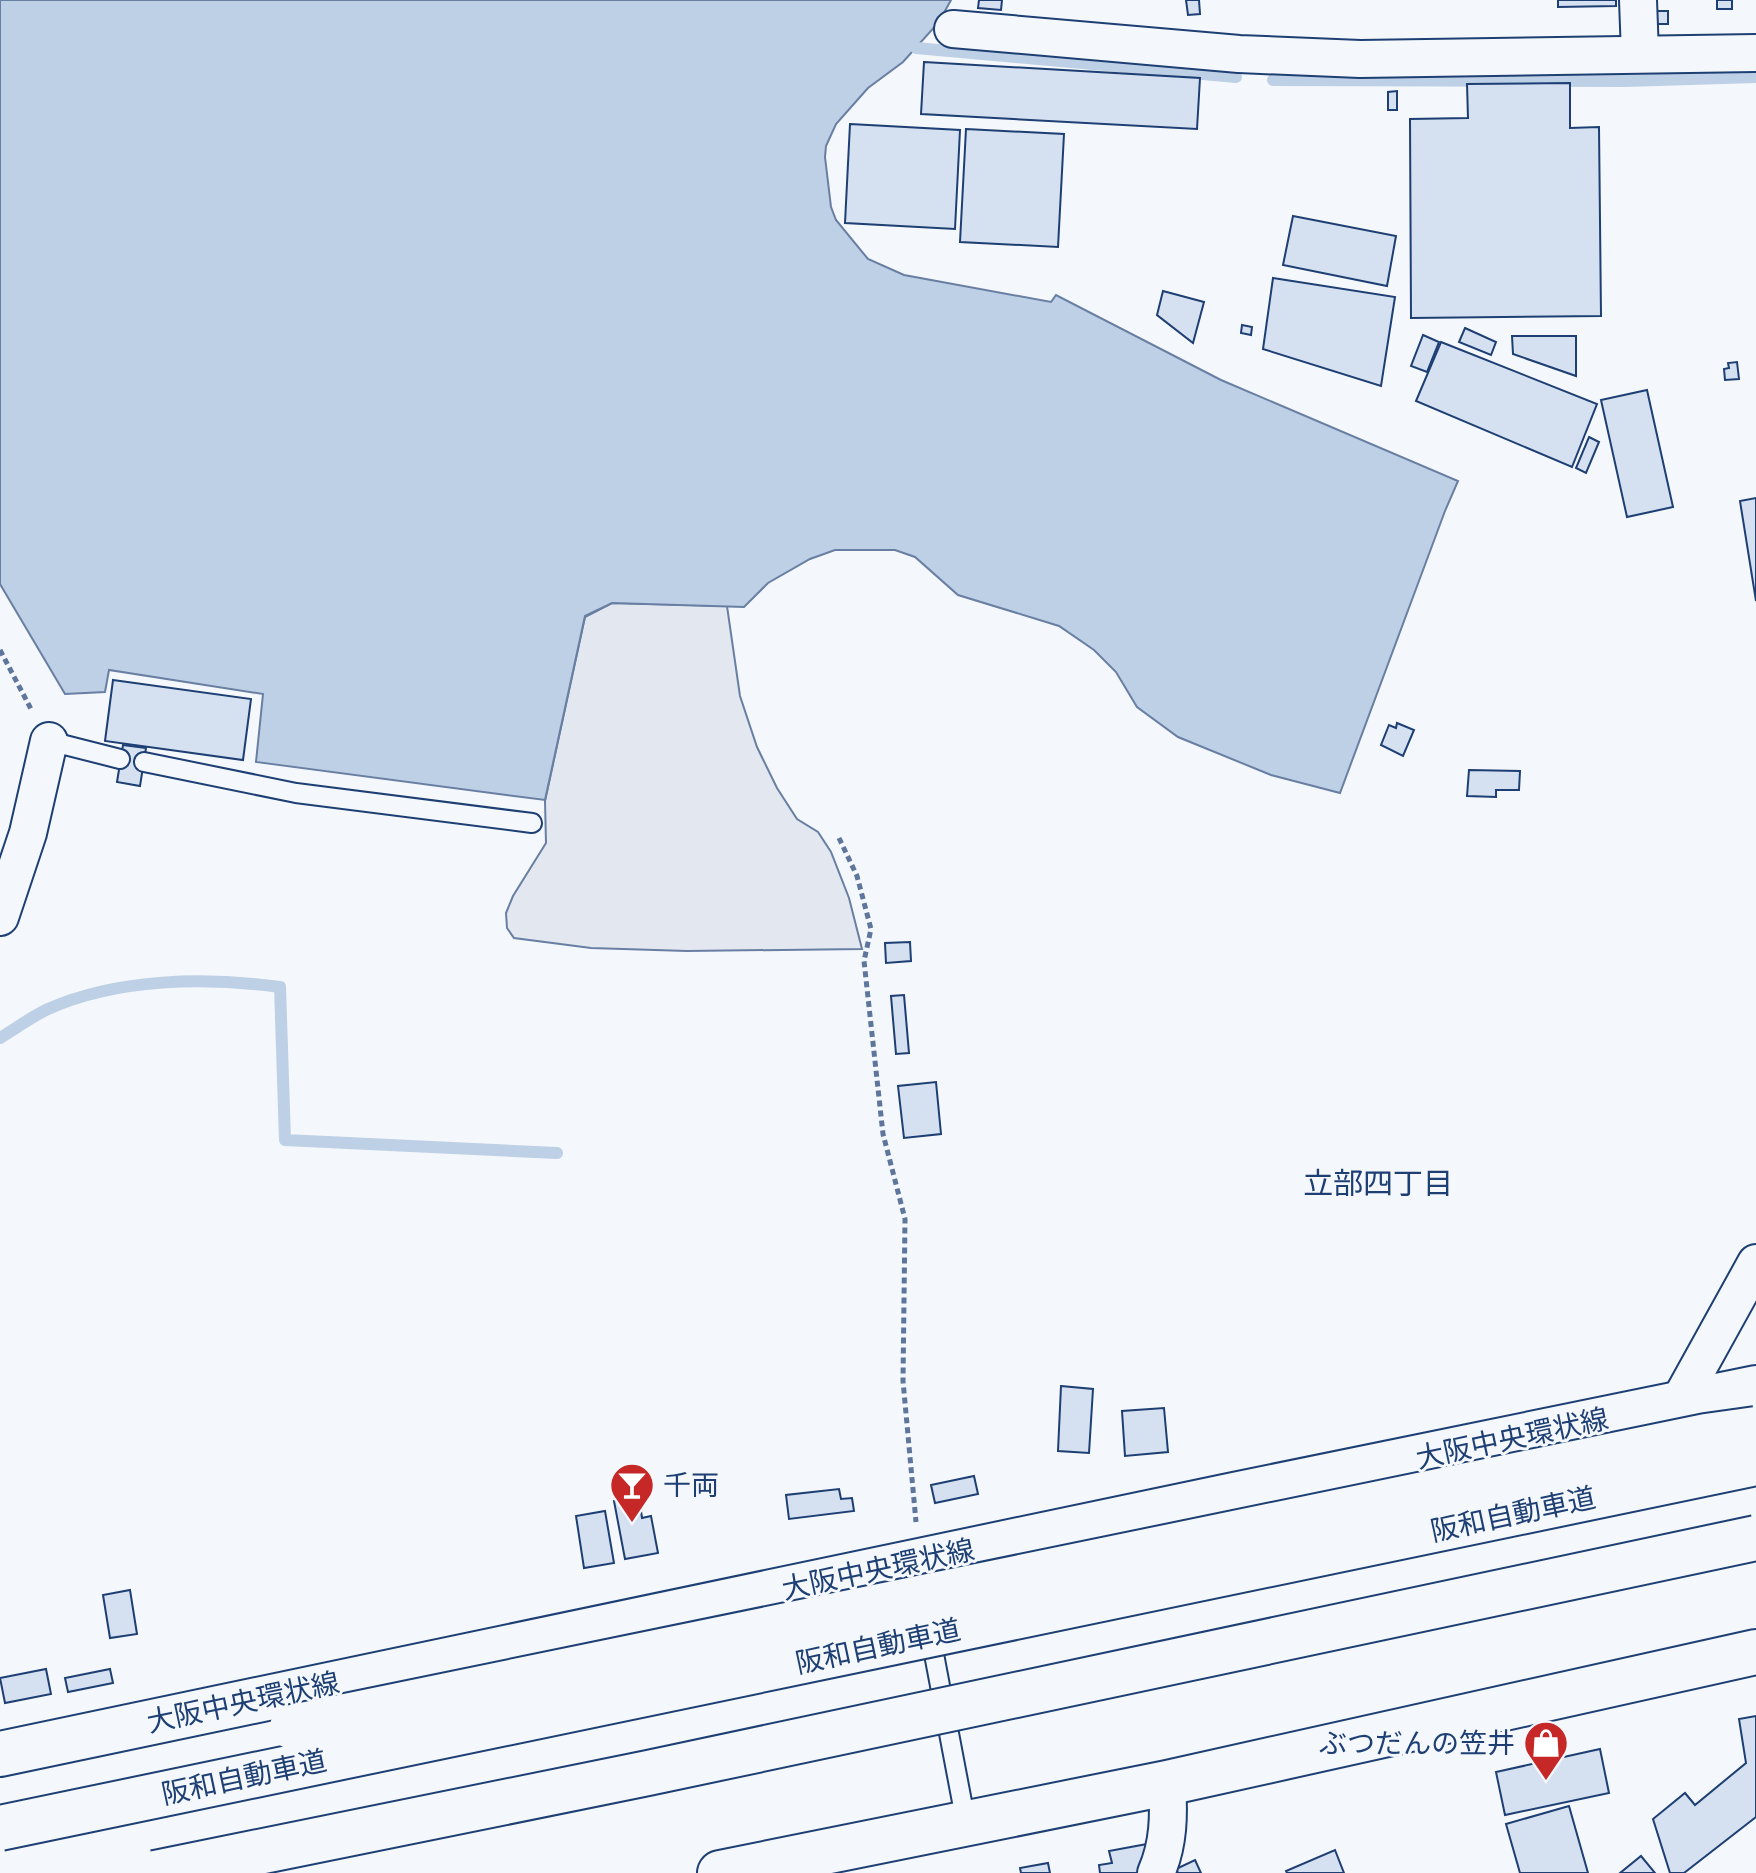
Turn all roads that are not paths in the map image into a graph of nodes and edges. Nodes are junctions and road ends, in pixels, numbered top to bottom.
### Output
1 (1638, 0) edge
2 (953, 29) dead end
3 (1756, 53) edge
4 (1640, 54) junction
5 (49, 741) joint
6 (120, 759) dead end
7 (144, 762) dead end
8 (532, 823) dead end
9 (0, 917) edge
10 (1756, 1263) edge
11 (1756, 1388) edge
12 (1678, 1404) junction
13 (1756, 1429) edge
14 (1756, 1463) edge
15 (1756, 1538) edge
16 (916, 1542) junction
17 (1756, 1652) edge
18 (0, 1754) edge
19 (1167, 1783) junction
20 (966, 1823) junction
21 (0, 1828) edge
22 (155, 1873) edge
23 (720, 1873) edge
24 (1156, 1873) edge

1 - 4 street
2 - 4 street
3 - 4 street
5 - 6 lane
5 - 9 street
7 - 8 lane
10 - 12 street
11 - 12 main road, 大阪中央環状線
12 - 16 main road, 大阪中央環状線
13 - 18 main road, 大阪中央環状線, bridge
14 - 21 main road, 阪和自動車道, bridge
15 - 22 main road, bridge
16 - 18 main road, 大阪中央環状線
16 - 20 lane
17 - 19 main road
19 - 20 main road
19 - 24 street
20 - 23 main road

